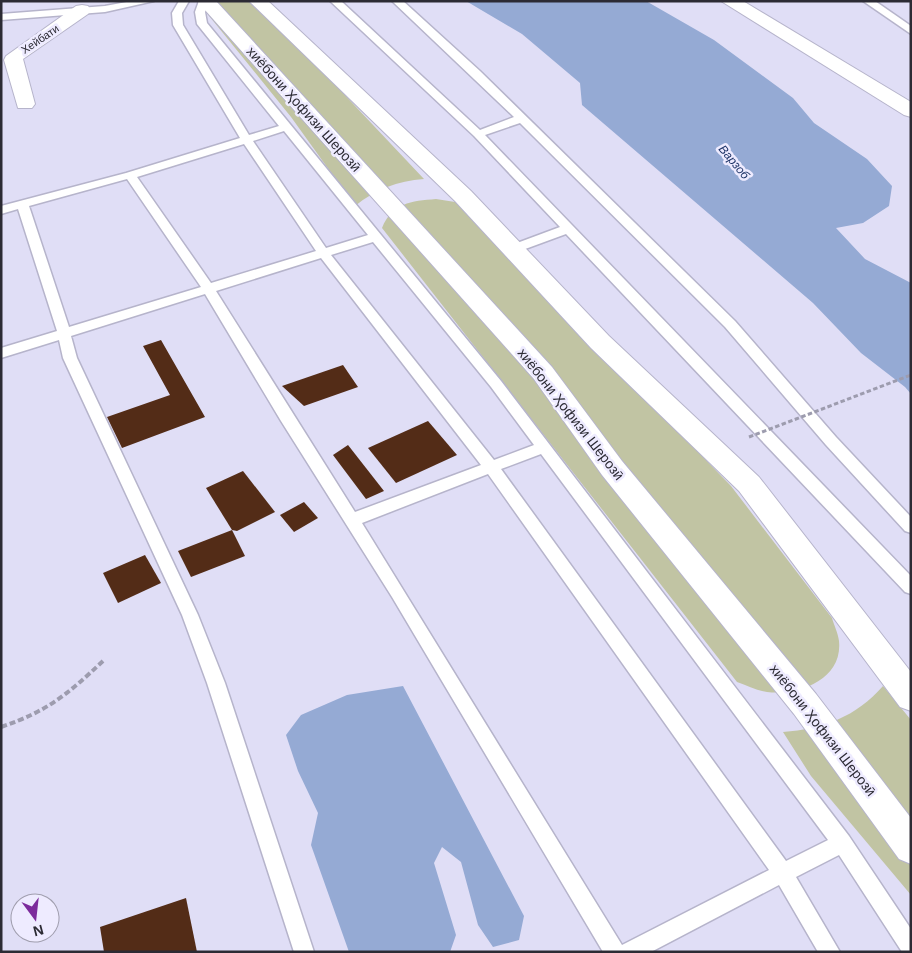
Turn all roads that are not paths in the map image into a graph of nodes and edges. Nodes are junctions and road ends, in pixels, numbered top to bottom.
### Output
1 (149, 1) edge
2 (184, 1) edge
3 (205, 1) edge
4 (258, 1) edge
5 (335, 1) edge
6 (397, 1) edge
7 (730, 1) edge
8 (868, 1) edge
9 (82, 10) junction
10 (1, 17) edge
11 (911, 31) edge
12 (25, 104) dead end
13 (911, 111) edge
14 (522, 118) junction
15 (286, 127) junction
16 (478, 134) junction
17 (246, 139) junction
18 (130, 175) junction
19 (23, 205) junction
20 (1, 210) edge
21 (567, 228) junction
22 (375, 237) junction
23 (513, 249) junction
24 (324, 254) junction
25 (208, 288) junction
26 (64, 334) junction
27 (1, 353) edge
28 (544, 447) junction
29 (492, 468) junction
30 (352, 520) junction
31 (911, 527) edge
32 (911, 587) edge
33 (911, 697) edge
34 (842, 843) junction
35 (911, 847) edge
36 (782, 872) junction
37 (911, 947) edge
38 (304, 952) edge
39 (615, 952) edge
40 (629, 952) edge
41 (830, 952) edge

1 - 9 lane
2 - 17 lane
3 - 15 lane
3 - 35 main road, хиёбони Ҳофизи Шерозӣ
4 - 23 main road
5 - 16 lane
6 - 14 lane
7 - 13 main road
8 - 11 lane
9 - 10 lane
9 - 12 main road, Хейбати
14 - 16 lane
14 - 31 lane
15 - 17 lane
15 - 22 lane
16 - 21 lane
17 - 18 lane
17 - 24 lane
18 - 19 lane
18 - 25 lane
19 - 20 lane
19 - 26 lane
21 - 23 lane
21 - 32 lane
22 - 24 lane
22 - 28 lane
23 - 33 main road
24 - 25 lane
24 - 29 lane
25 - 26 lane
25 - 30 lane
26 - 27 lane
26 - 38 lane
28 - 29 lane
28 - 34 lane
29 - 30 lane
29 - 36 lane
30 - 39 lane
34 - 36 lane
34 - 37 lane
36 - 40 lane
36 - 41 lane

